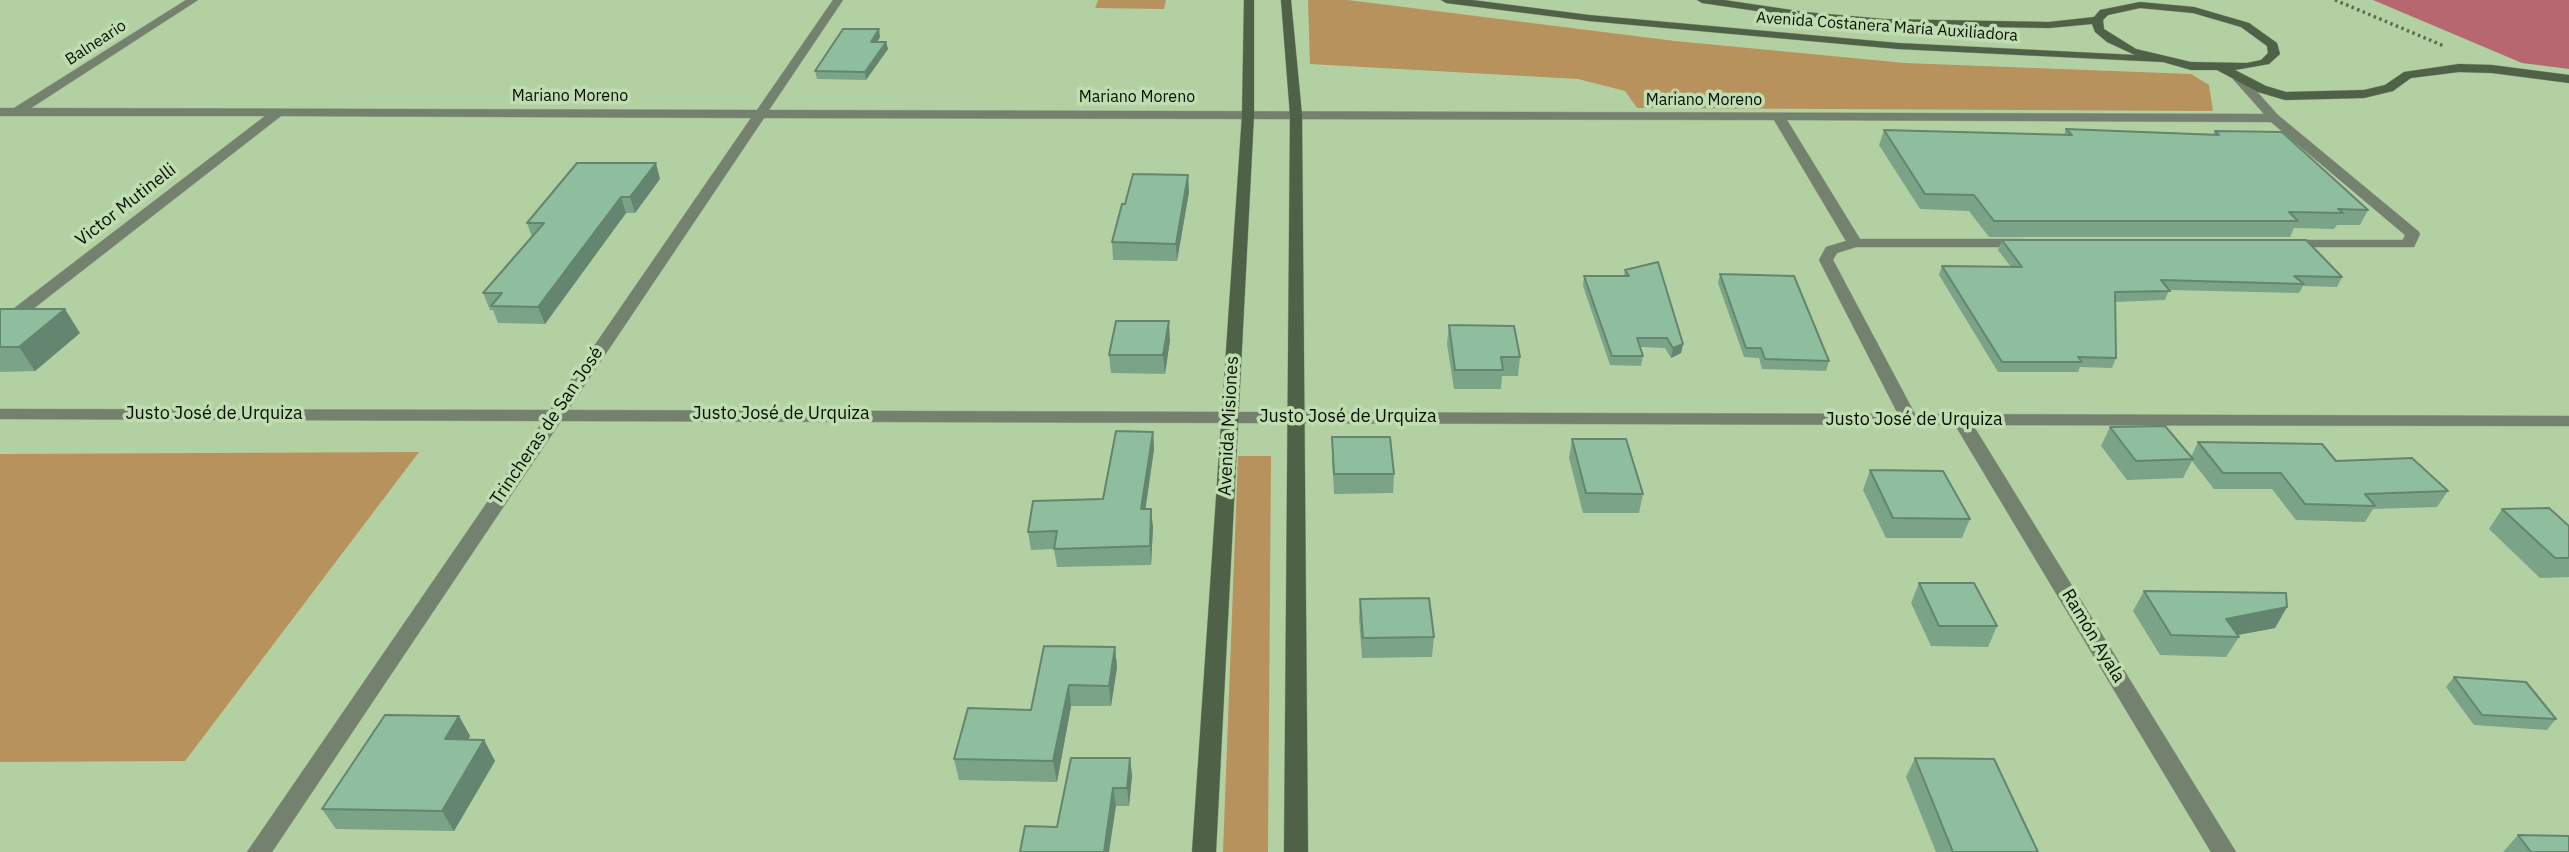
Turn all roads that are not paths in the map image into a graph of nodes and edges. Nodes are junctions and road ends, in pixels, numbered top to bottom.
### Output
1 (192, 0) edge
2 (838, 0) edge
3 (1249, 0) edge
4 (1286, 0) edge
5 (1446, 0) edge
6 (1702, 0) edge
7 (2097, 20) junction
8 (2159, 60) junction
9 (2222, 68) junction
10 (2239, 79) junction
11 (2569, 79) edge
12 (0, 112) edge
13 (17, 112) junction
14 (276, 114) junction
15 (760, 114) junction
16 (1248, 115) junction
17 (1296, 116) junction
18 (1779, 118) junction
19 (2274, 118) junction
20 (1855, 243) junction
21 (2035, 243) edge
22 (2270, 244) edge
23 (0, 327) edge
24 (0, 414) edge
25 (555, 414) junction
26 (1229, 416) junction
27 (1296, 416) junction
28 (1910, 421) junction
29 (1962, 421) junction
30 (2569, 421) edge
31 (258, 852) edge
32 (1204, 852) edge
33 (1296, 852) edge
34 (2224, 852) edge

1 - 13 street, Balneario
2 - 15 street, Trincheras de San José
3 - 16 main road, Avenida Misiones
4 - 17 main road
5 - 8 main road, Avenida Costanera María Auxiliadora
6 - 7 main road, Avenida Costanera María Auxiliadora
7 - 8 main road
7 - 9 main road, Avenida Costanera María Auxiliadora
8 - 9 main road
9 - 10 main road
10 - 11 main road
10 - 19 street
12 - 13 street, Mariano Moreno
13 - 14 street, Mariano Moreno
14 - 15 street, Mariano Moreno
14 - 23 street, Victor Mutinelli
15 - 16 street, Mariano Moreno
15 - 25 street, Trincheras de San José
16 - 17 street, Mariano Moreno
16 - 26 main road, Avenida Misiones
17 - 18 street, Mariano Moreno
17 - 27 main road
18 - 19 street, Mariano Moreno
18 - 20 street
19 - 22 street
20 - 21 street
20 - 28 street
24 - 25 street, Justo José de Urquiza
25 - 26 street, Justo José de Urquiza
25 - 31 street, Trincheras de San José
26 - 27 street, Justo José de Urquiza
26 - 32 main road, Avenida Misiones
27 - 28 street, Justo José de Urquiza
27 - 33 main road
28 - 29 street, Justo José de Urquiza
29 - 30 street, Justo José de Urquiza
29 - 34 street, Ramón Ayala

